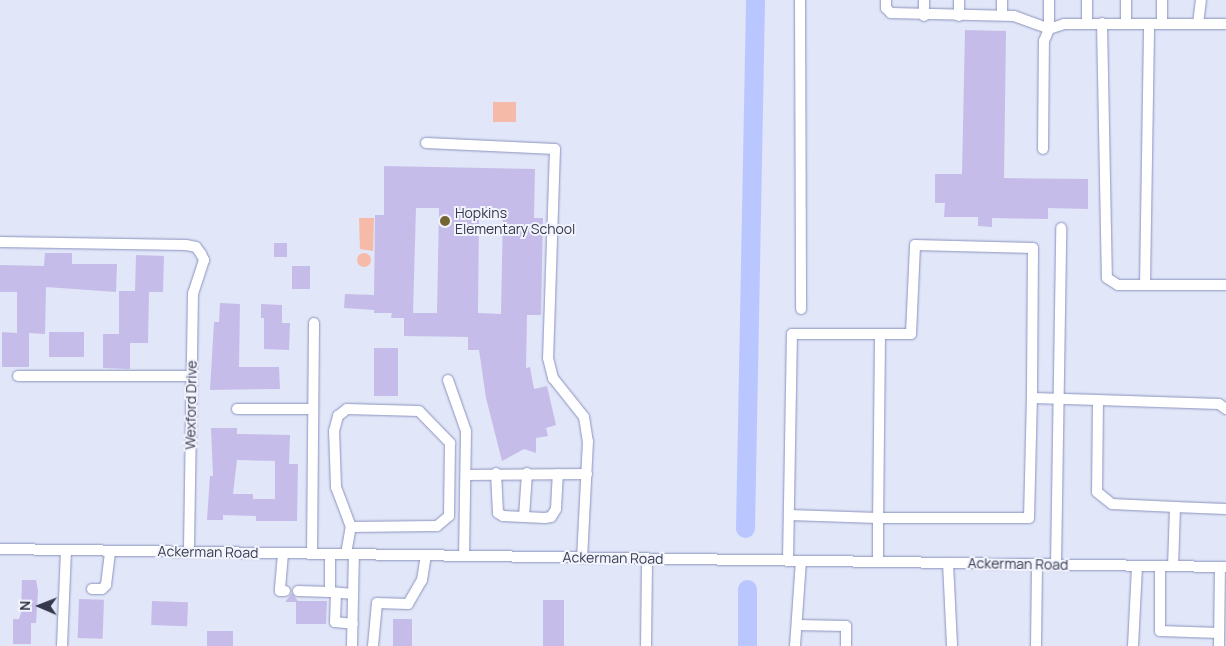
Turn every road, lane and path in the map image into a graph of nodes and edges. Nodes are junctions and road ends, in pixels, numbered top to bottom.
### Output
1 (800, 0) edge
2 (886, 0) edge
3 (924, 0) edge
4 (959, 0) edge
5 (1002, 0) edge
6 (1049, 0) edge
7 (1087, 0) edge
8 (1126, 0) edge
9 (1162, 0) edge
10 (1201, 0) edge
11 (924, 16) junction
12 (959, 16) junction
13 (1002, 16) junction
14 (1102, 23) junction
15 (1087, 24) junction
16 (1126, 24) junction
17 (1149, 24) junction
18 (1162, 24) junction
19 (1198, 24) junction
20 (1226, 24) edge
21 (1049, 29) junction
22 (426, 143) dead end
23 (1043, 149) dead end
24 (1061, 228) dead end
25 (0, 242) edge
26 (1144, 285) junction
27 (1226, 285) edge
28 (800, 309) dead end
29 (314, 323) dead end
30 (880, 336) junction
31 (18, 376) dead end
32 (192, 376) junction
33 (448, 380) dead end
34 (1032, 398) junction
35 (1059, 398) junction
36 (1098, 400) junction
37 (313, 409) junction
38 (1226, 409) edge
39 (237, 410) dead end
40 (496, 473) junction
41 (527, 474) junction
42 (558, 474) junction
43 (587, 474) junction
44 (466, 475) junction
45 (1174, 507) junction
46 (1226, 509) edge
47 (789, 515) junction
48 (524, 517) junction
49 (878, 518) junction
50 (351, 527) junction
51 (0, 549) edge
52 (66, 550) junction
53 (110, 551) junction
54 (189, 552) junction
55 (282, 554) junction
56 (312, 554) junction
57 (330, 554) junction
58 (350, 554) junction
59 (426, 555) junction
60 (464, 556) junction
61 (582, 558) junction
62 (647, 559) junction
63 (788, 560) junction
64 (801, 561) junction
65 (878, 562) junction
66 (948, 563) junction
67 (1037, 564) junction
68 (1056, 565) junction
69 (1137, 566) junction
70 (1160, 566) junction
71 (1174, 566) junction
72 (1223, 567) edge
73 (92, 589) dead end
74 (285, 591) dead end
75 (298, 591) dead end
76 (333, 593) junction
77 (353, 594) junction
78 (353, 624) junction
79 (797, 625) junction
80 (1219, 633) junction
81 (62, 646) edge
82 (352, 646) edge
83 (373, 646) edge
84 (646, 646) edge
85 (795, 646) edge
86 (846, 646) edge
87 (952, 646) edge
88 (1036, 646) edge
89 (1133, 646) edge
90 (1219, 646) edge

1 - 28 street
2 - 11 street
3 - 11 street
4 - 12 street
5 - 13 street
6 - 21 street
7 - 15 street
8 - 16 street
9 - 18 street
10 - 19 street
11 - 12 street
12 - 13 street
13 - 21 street
14 - 15 street
14 - 16 street
14 - 26 street
15 - 21 street
16 - 17 street
17 - 18 street
17 - 26 street
18 - 19 street
19 - 20 street
21 - 23 street
22 - 43 street
24 - 35 street
25 - 32 street, Wexford Drive
26 - 27 street
29 - 37 street
30 - 34 street
30 - 47 street
30 - 49 street
31 - 32 street
32 - 54 street, Wexford Drive
33 - 44 street
34 - 35 street
34 - 49 street
35 - 36 street
35 - 68 street
36 - 38 street
36 - 45 street
37 - 39 street
37 - 56 street
40 - 41 street
40 - 44 street
40 - 48 street
41 - 42 street
41 - 48 street
42 - 43 street
42 - 48 street
43 - 61 street
44 - 60 street
45 - 46 street
45 - 71 street
47 - 49 street
47 - 63 street
49 - 65 street
50 - 50 street
50 - 58 street
51 - 52 street, Ackerman Road
52 - 53 street, Ackerman Road
52 - 81 street
53 - 54 street, Ackerman Road
53 - 73 street
54 - 55 street, Ackerman Road
55 - 56 street, Ackerman Road
55 - 74 street
56 - 57 street, Ackerman Road
57 - 58 street, Ackerman Road
57 - 76 street
58 - 59 street, Ackerman Road
58 - 77 street
59 - 60 street, Ackerman Road
59 - 83 street
60 - 61 street, Ackerman Road
61 - 62 street, Ackerman Road
62 - 63 street, Ackerman Road
62 - 84 street
63 - 64 street, Ackerman Road
64 - 65 street, Ackerman Road
64 - 79 street
65 - 66 street, Ackerman Road
66 - 67 street, Ackerman Road
66 - 87 street
67 - 68 street, Ackerman Road
67 - 88 street
68 - 69 street, Ackerman Road
69 - 70 street, Ackerman Road
69 - 89 street
70 - 71 street, Ackerman Road
70 - 80 street
71 - 72 street, Ackerman Road
72 - 80 street
75 - 76 street
76 - 77 street
76 - 78 street
77 - 78 street
78 - 82 street
79 - 85 street
79 - 86 street
80 - 90 street

